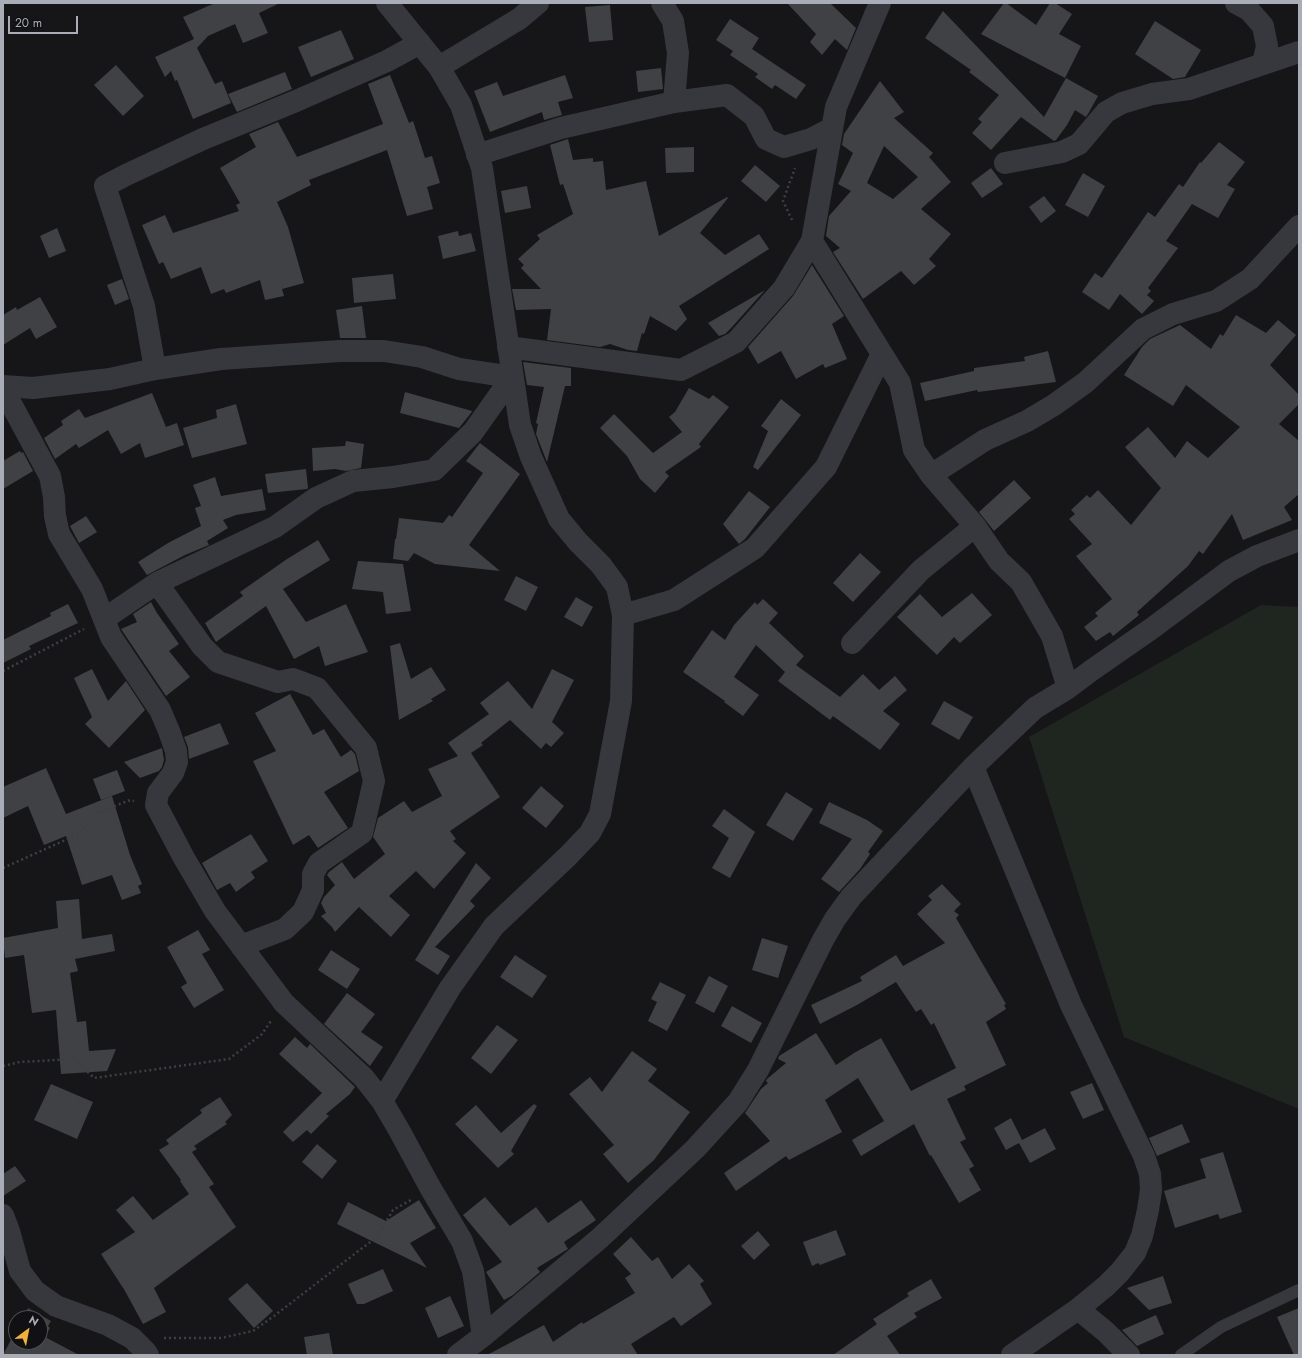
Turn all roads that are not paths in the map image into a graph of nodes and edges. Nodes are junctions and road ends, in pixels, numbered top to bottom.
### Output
1 (386, 3) edge
2 (538, 3) edge
3 (662, 3) edge
4 (880, 3) edge
5 (1236, 3) edge
6 (420, 43) junction
7 (1299, 52) edge
8 (1264, 63) junction
9 (439, 67) junction
10 (674, 102) junction
11 (832, 128) junction
12 (477, 155) junction
13 (1005, 163) dead end
14 (1299, 226) edge
15 (812, 241) junction
16 (508, 347) junction
17 (882, 354) junction
18 (155, 369) junction
19 (512, 377) junction
20 (3, 386) edge
21 (3, 389) edge
22 (931, 475) junction
23 (975, 526) junction
24 (1299, 540) edge
25 (157, 583) junction
26 (624, 615) junction
27 (104, 619) junction
28 (852, 642) dead end
29 (1068, 688) junction
30 (973, 768) junction
31 (241, 946) junction
32 (382, 1101) junction
33 (3, 1215) edge
34 (1299, 1290) edge
35 (1078, 1309) junction
36 (483, 1336) junction
37 (461, 1354) edge
38 (148, 1355) edge
39 (1012, 1355) edge
40 (1129, 1355) edge
41 (1181, 1355) edge

1 - 6 street
2 - 9 street
3 - 10 street
4 - 11 street
5 - 8 street
6 - 9 street
6 - 18 street
7 - 8 street
8 - 13 street
9 - 12 street
10 - 11 street
10 - 12 street
11 - 15 street
12 - 16 street
14 - 22 street
15 - 16 street
15 - 17 street
16 - 19 street
17 - 22 street
17 - 26 street
18 - 19 street
18 - 20 street
19 - 25 street
19 - 26 street
21 - 27 street
22 - 23 street
23 - 28 street
23 - 29 street
24 - 29 street
25 - 27 street
25 - 31 street
26 - 32 street
27 - 31 street
29 - 30 street
30 - 35 street
30 - 36 street
31 - 32 street
32 - 36 street
33 - 38 street
34 - 41 lane
35 - 39 street
35 - 40 street
36 - 37 street

